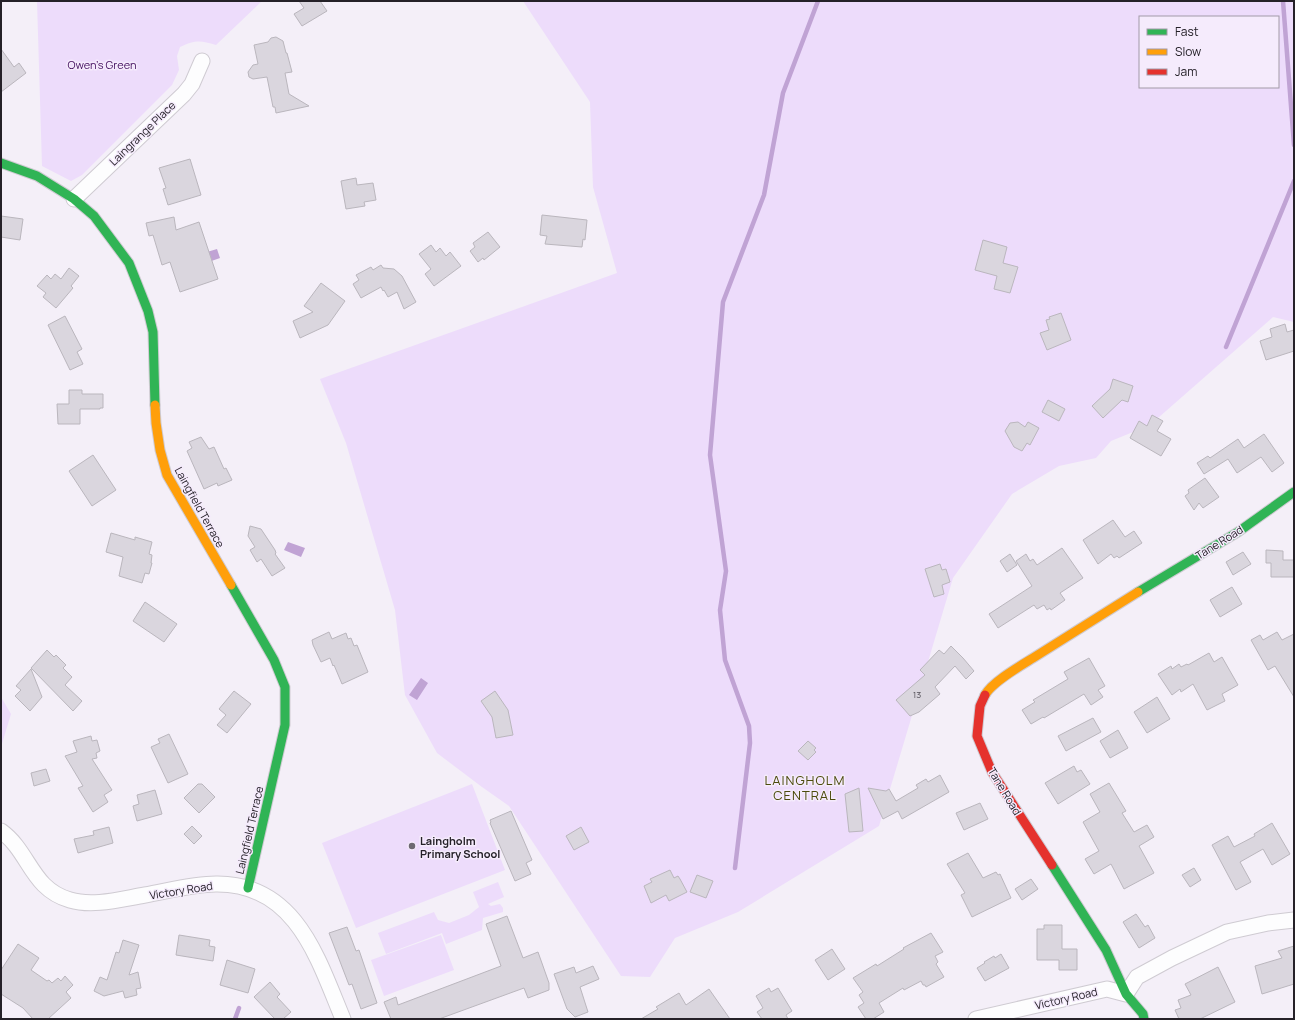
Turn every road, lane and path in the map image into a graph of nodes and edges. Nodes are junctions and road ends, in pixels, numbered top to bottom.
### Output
1 (202, 61) dead end
2 (1, 163) edge
3 (74, 198) junction
4 (1294, 492) edge
5 (1, 831) edge
6 (248, 888) junction
7 (1294, 920) edge
8 (1126, 994) junction
9 (343, 1019) edge
10 (976, 1019) edge
11 (1144, 1019) edge

1 - 3 street, Laingrange Place
2 - 3 street, Laingfield Terrace
3 - 6 street, Laingfield Terrace
4 - 8 street, Tane Road
5 - 6 street, Victory Road
6 - 9 street, Victory Road
7 - 8 street
8 - 10 street, Victory Road
8 - 11 street

